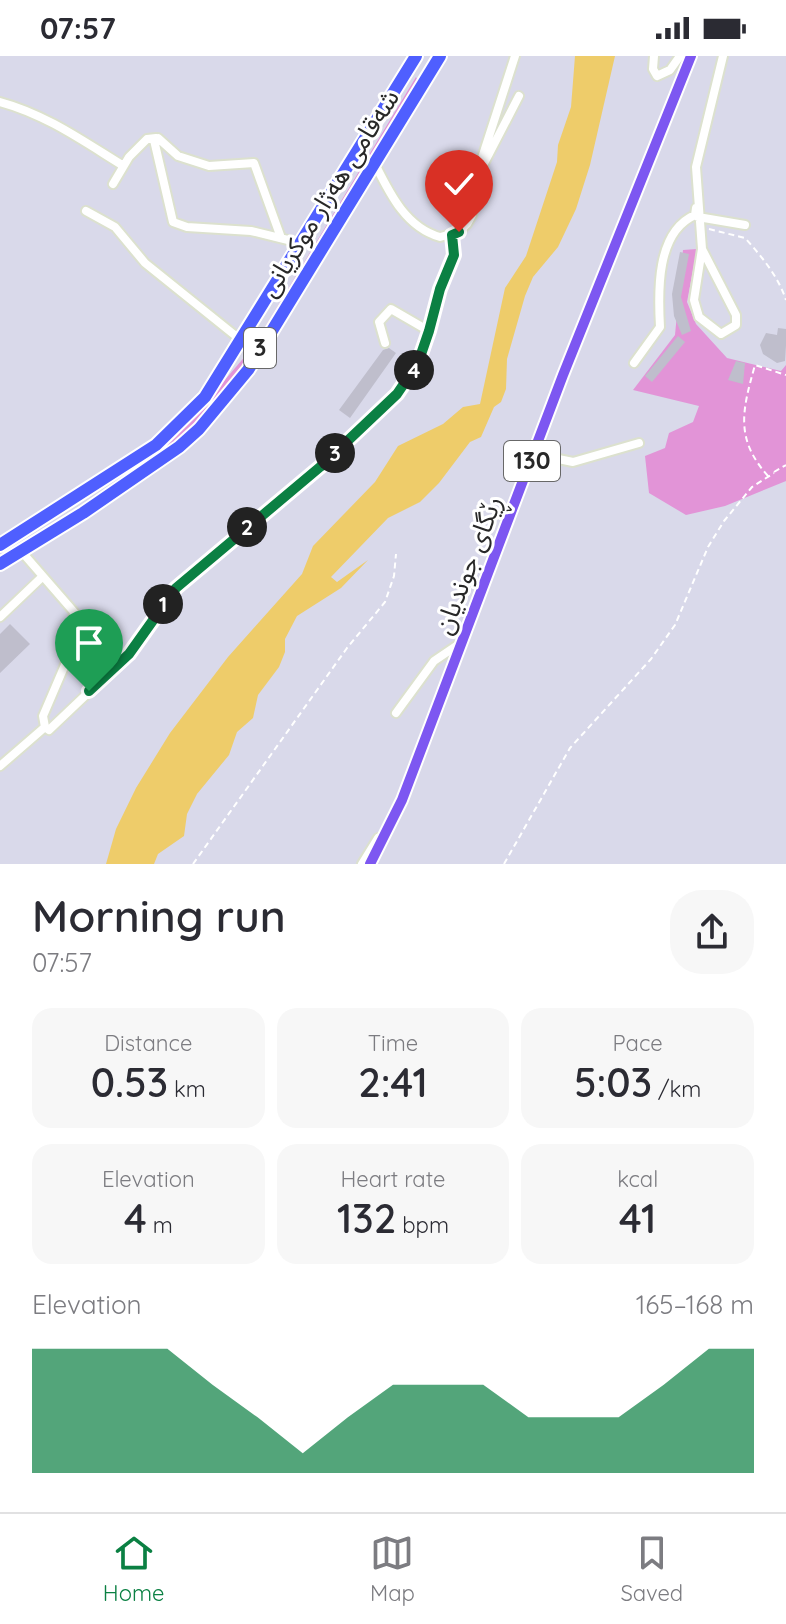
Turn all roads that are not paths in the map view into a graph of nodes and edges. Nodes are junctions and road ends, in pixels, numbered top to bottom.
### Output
1 (515, 56) edge
2 (654, 56) edge
3 (680, 56) edge
4 (691, 56) edge
5 (723, 56) edge
6 (414, 59) edge
7 (437, 60) edge
8 (519, 96) dead end
9 (0, 102) edge
10 (156, 138) junction
11 (374, 162) junction
12 (122, 165) junction
13 (478, 175) junction
14 (113, 184) dead end
15 (86, 211) dead end
16 (697, 212) junction
17 (745, 225) dead end
18 (280, 235) junction
19 (452, 235) junction
20 (300, 243) junction
21 (702, 249) junction
22 (429, 331) junction
23 (243, 341) junction
24 (385, 343) dead end
25 (634, 363) dead end
26 (639, 443) dead end
27 (534, 454) junction
28 (0, 545) edge
29 (21, 551) junction
30 (0, 564) edge
31 (42, 577) junction
32 (0, 617) edge
33 (462, 642) junction
34 (396, 713) dead end
35 (45, 727) junction
36 (0, 766) edge
37 (402, 800) junction
38 (362, 864) edge
39 (370, 864) edge

1 - 13 street
2 - 3 street
4 - 27 main road, ڕێگای جوندیان / 130
5 - 16 street
6 - 7 highway
6 - 20 highway, شەقامی ھەژار موکریانی / 3
7 - 11 highway, شەقامی ھەژار موکریانی / 3
8 - 13 street
9 - 12 street
10 - 12 street
10 - 18 street
10 - 18 street
11 - 19 street
11 - 29 highway, شەقامی ھەژار موکریانی / 3
12 - 14 street
13 - 19 street
15 - 23 street
16 - 17 street
16 - 21 street
16 - 25 street
18 - 20 street
19 - 22 street
20 - 23 highway, شەقامی ھەژار موکریانی / 3
21 - 21 street
22 - 24 street
22 - 35 street
23 - 28 highway, شەقامی ھەژار موکریانی / 3
26 - 27 street
27 - 33 main road, ڕێگای جوندیان / 130
29 - 30 highway, شەقامی ھەژار موکریانی / 3
29 - 31 street
31 - 32 street
31 - 35 street
33 - 34 street
33 - 37 main road, ڕێگای جوندیان / 130
35 - 36 street
37 - 38 street
37 - 39 main road, ڕێگای جوندیان / 130

